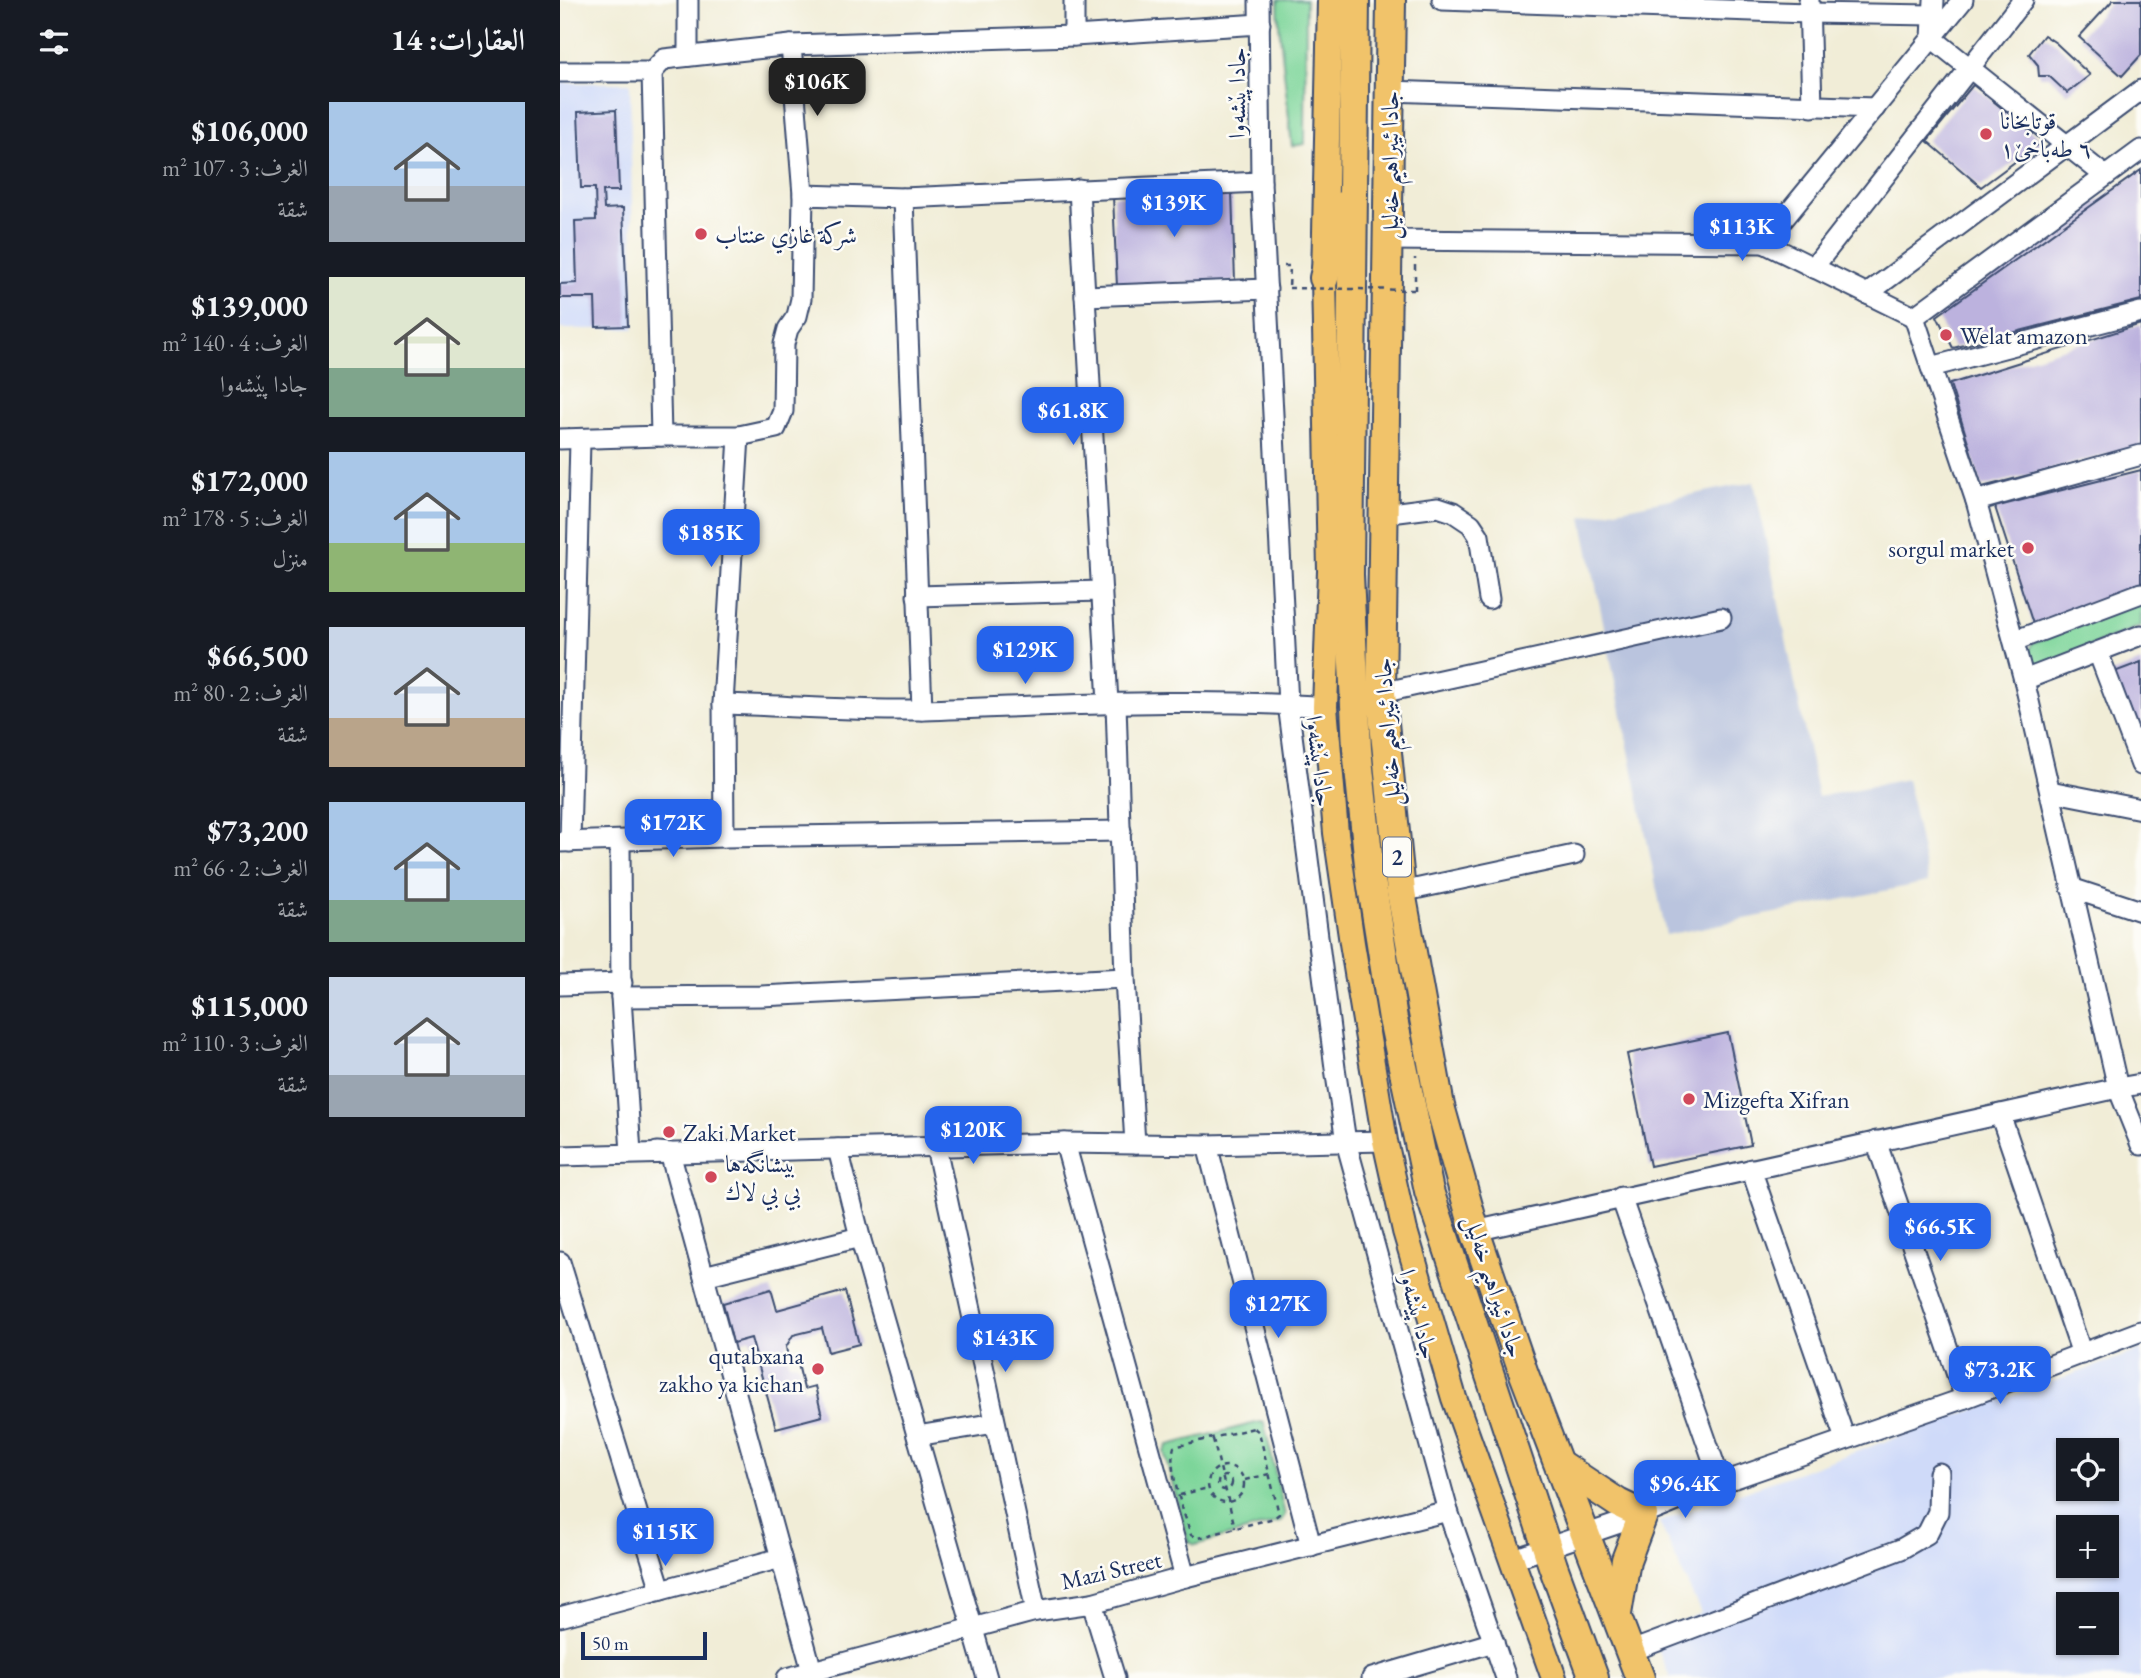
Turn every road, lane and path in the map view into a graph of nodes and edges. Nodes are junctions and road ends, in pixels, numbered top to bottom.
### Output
1 (688, 0) edge
2 (1074, 0) edge
3 (1259, 0) edge
4 (1330, 0) edge
5 (1355, 0) edge
6 (1391, 0) edge
7 (1442, 0) edge
8 (1963, 0) edge
9 (2023, 0) edge
10 (1809, 6) edge
11 (1934, 8) edge
12 (1260, 24) junction
13 (1074, 36) junction
14 (1932, 38) junction
15 (792, 45) junction
16 (688, 56) junction
17 (1970, 68) junction
18 (560, 72) edge
19 (652, 72) junction
20 (2141, 90) edge
21 (1390, 91) junction
22 (1812, 107) junction
23 (1875, 108) junction
24 (1354, 141) junction
25 (2066, 145) junction
26 (2141, 150) edge
27 (2104, 175) junction
28 (1261, 182) junction
29 (1079, 189) junction
30 (803, 195) junction
31 (903, 198) junction
32 (1389, 240) junction
33 (1764, 243) junction
34 (1290, 266) dead end
35 (1814, 268) junction
36 (1415, 269) dead end
37 (1324, 278) junction
38 (1267, 289) junction
39 (1867, 294) junction
40 (1085, 296) junction
41 (2141, 313) edge
42 (1914, 317) junction
43 (1931, 368) junction
44 (661, 436) junction
45 (739, 436) junction
46 (570, 440) edge
47 (2141, 455) edge
48 (1976, 501) junction
49 (1383, 514) junction
50 (569, 564) edge
51 (1102, 590) junction
52 (2141, 593) edge
53 (917, 596) junction
54 (1489, 599) dead end
55 (1721, 618) dead end
56 (2141, 635) edge
57 (2014, 641) junction
58 (2098, 652) junction
59 (2024, 680) junction
60 (1381, 693) junction
61 (723, 704) junction
62 (1112, 704) junction
63 (1288, 704) junction
64 (1325, 707) junction
65 (922, 710) junction
66 (2141, 765) edge
67 (2050, 791) junction
68 (2141, 809) edge
69 (1121, 831) junction
70 (724, 837) junction
71 (565, 842) edge
72 (620, 842) junction
73 (1574, 855) dead end
74 (2071, 888) junction
75 (1401, 892) junction
76 (2141, 911) edge
77 (1125, 978) junction
78 (560, 985) edge
79 (622, 990) junction
80 (2141, 1084) edge
81 (2118, 1088) junction
82 (2000, 1114) junction
83 (1385, 1141) junction
84 (1876, 1141) junction
85 (1346, 1142) junction
86 (1065, 1143) junction
87 (1135, 1144) junction
88 (1206, 1145) junction
89 (2141, 1145) edge
90 (936, 1147) junction
91 (838, 1149) junction
92 (656, 1152) junction
93 (631, 1153) junction
94 (560, 1156) edge
95 (1751, 1169) junction
96 (1621, 1198) junction
97 (1475, 1231) junction
98 (860, 1237) junction
99 (560, 1262) edge
100 (704, 1276) junction
101 (2141, 1331) edge
102 (2082, 1354) junction
103 (1965, 1398) junction
104 (995, 1423) junction
105 (917, 1436) junction
106 (1213, 1439) junction
107 (1845, 1439) junction
108 (1559, 1464) junction
109 (1221, 1465) junction
110 (1939, 1473) dead end
111 (1269, 1474) junction
112 (1224, 1476) junction
113 (1244, 1480) junction
114 (1721, 1483) junction
115 (1208, 1488) junction
116 (1227, 1490) junction
117 (1172, 1497) junction
118 (1229, 1501) junction
119 (1448, 1511) junction
120 (1643, 1515) junction
121 (1236, 1528) junction
122 (1585, 1534) junction
123 (1311, 1546) junction
124 (1547, 1548) junction
125 (781, 1558) junction
126 (1511, 1560) junction
127 (1185, 1577) junction
128 (661, 1590) junction
129 (1092, 1603) junction
130 (1036, 1611) junction
131 (1616, 1616) junction
132 (560, 1617) edge
133 (972, 1628) junction
134 (1494, 1642) junction
135 (1629, 1652) junction
136 (856, 1670) edge
137 (812, 1671) junction
138 (787, 1678) edge
139 (987, 1678) edge
140 (1115, 1678) edge
141 (1372, 1678) edge
142 (1506, 1678) edge
143 (1553, 1678) edge
144 (1594, 1678) edge
145 (1640, 1678) edge

1 - 16 street
2 - 13 street
3 - 12 street, جادا پێشەوا
4 - 37 main road
5 - 24 highway, جادا ئیبراهیم خەلیل / 2
6 - 21 highway, جادا ئیبراهیم خەلیل / 2
7 - 10 street
8 - 14 street
9 - 17 street
10 - 11 street
10 - 22 street
11 - 14 street
12 - 13 street
12 - 28 street, جادا پێشەوا
13 - 15 street
14 - 17 street
14 - 23 street
15 - 16 street
15 - 30 street
16 - 19 street
17 - 25 street
17 - 35 street
18 - 19 street
19 - 44 street
20 - 25 street
21 - 22 street
21 - 32 highway, جادا ئیبراهیم خەلیل / 2
22 - 23 street
23 - 33 street
24 - 37 highway
24 - 124 highway, جادا ئیبراهیم خەلیل / 2
25 - 27 street
25 - 39 street
26 - 27 street
27 - 42 street
28 - 29 street
28 - 38 street, جادا پێشەوا
29 - 31 street
29 - 40 street
30 - 31 street
30 - 45 street
31 - 53 street
32 - 33 street
32 - 49 highway, جادا ئیبراهیم خەلیل / 2
33 - 35 street
34 - 36 path, bridge
35 - 39 street
37 - 64 main road
38 - 40 street
38 - 63 street, جادا پێشەوا
39 - 42 street
40 - 51 street
41 - 43 street
42 - 43 street
43 - 48 street
44 - 45 street
44 - 46 street
45 - 61 street
46 - 50 street
47 - 48 street
48 - 57 street
49 - 54 street
49 - 60 highway, جادا ئیبراهیم خەلیل / 2
50 - 71 street
51 - 53 street
51 - 62 street
52 - 57 street
53 - 65 street
55 - 60 street
56 - 58 street
57 - 59 street
58 - 59 street
58 - 66 street
59 - 67 street
60 - 75 highway, جادا ئیبراهیم خەلیل / 2
61 - 65 street
61 - 70 street
62 - 63 street
62 - 65 street
62 - 69 street
63 - 64 street
63 - 85 street, جادا پێشەوا
64 - 83 main road
67 - 68 street
67 - 74 street
69 - 70 street
69 - 77 street
70 - 72 street
71 - 72 street
72 - 79 street
73 - 75 street
74 - 76 street
74 - 81 street
75 - 97 highway, جادا ئیبراهیم خەلیل / 2
77 - 79 street
77 - 87 street
78 - 79 street
79 - 93 street
80 - 81 street
81 - 82 street
81 - 89 street
82 - 84 street
82 - 102 street
83 - 85 street
83 - 126 main road
84 - 95 street
84 - 103 street
85 - 88 street
85 - 119 street, جادا پێشەوا
86 - 87 street
86 - 90 street
86 - 117 street
87 - 88 street
88 - 123 street
90 - 91 street
90 - 104 street
91 - 92 street
91 - 98 street
92 - 93 street
92 - 100 street
93 - 94 street
95 - 96 street
95 - 107 street
96 - 97 street
96 - 114 street
97 - 108 highway, جادا ئیبراهیم خەلیل / 2
98 - 100 street
98 - 105 street
99 - 128 street
100 - 125 street
101 - 102 street
102 - 103 street
103 - 107 street
104 - 105 street
104 - 130 street
105 - 133 street
106 - 109 path
106 - 111 path
106 - 117 path
107 - 114 street
108 - 120 highway
108 - 122 highway, جادا ئیبراهیم خەلیل / 2
109 - 112 path
109 - 113 path
109 - 115 path
110 - 135 street
111 - 113 path
111 - 121 path
112 - 116 path
112 - 116 path
112 - 116 path
113 - 118 path
114 - 120 street
115 - 117 path
115 - 118 path
116 - 118 path
117 - 121 path
117 - 127 street
118 - 121 path
119 - 123 street, Mazi Street
119 - 134 street, جادا پێشەوا
120 - 122 street
120 - 131 highway
122 - 124 street
122 - 131 highway, جادا ئیبراهیم خەلیل / 2
123 - 127 street, Mazi Street
124 - 126 street
124 - 144 highway, جادا ئیبراهیم خەلیل / 2
125 - 128 street
125 - 137 street
126 - 143 main road
127 - 129 street, Mazi Street
128 - 132 street
129 - 130 street, Mazi Street
129 - 140 street
130 - 133 street, Mazi Street
131 - 135 highway, جادا ئیبراهیم خەلیل / 2
133 - 136 street, Mazi Street
133 - 139 street
134 - 141 street
134 - 142 street, جادا پێشەوا
135 - 145 highway, جادا ئیبراهیم خەلیل / 2
136 - 137 street, Mazi Street
137 - 138 street, Mazi Street

